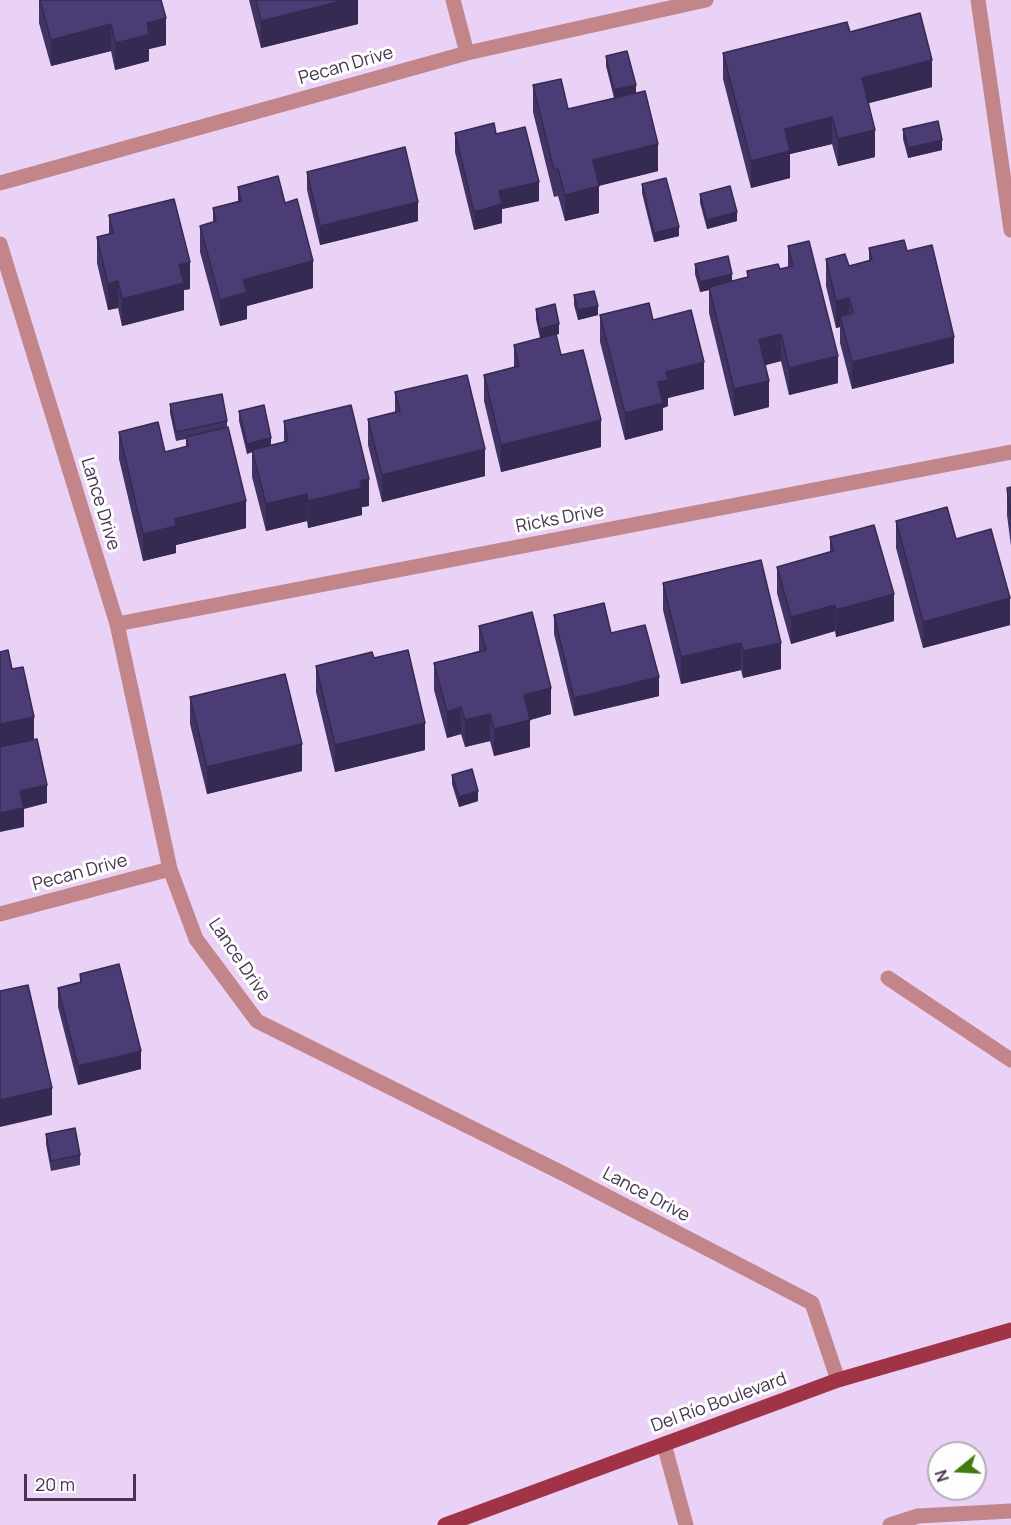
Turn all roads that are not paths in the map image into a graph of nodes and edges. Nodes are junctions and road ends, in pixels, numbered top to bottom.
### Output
1 (453, 0) edge
2 (706, 0) edge
3 (978, 0) edge
4 (467, 53) junction
5 (0, 183) edge
6 (1011, 230) edge
7 (0, 244) edge
8 (1011, 452) edge
9 (117, 624) junction
10 (170, 869) junction
11 (0, 914) edge
12 (888, 978) dead end
13 (1011, 1060) edge
14 (1011, 1330) edge
15 (838, 1380) junction
16 (664, 1444) junction
17 (1011, 1510) edge
18 (445, 1525) edge
19 (686, 1525) edge
20 (890, 1525) edge

1 - 4 street
2 - 4 street, Pecan Drive
3 - 6 street
4 - 5 street, Pecan Drive
7 - 9 street, Lance Drive
8 - 9 street, Ricks Drive
9 - 10 street, Lance Drive
10 - 11 street, Pecan Drive
10 - 15 street, Lance Drive
12 - 13 street
14 - 15 main road, Del Río Boulevard
15 - 16 main road, Del Río Boulevard
16 - 18 main road, Del Río Boulevard
16 - 19 street
17 - 20 street

